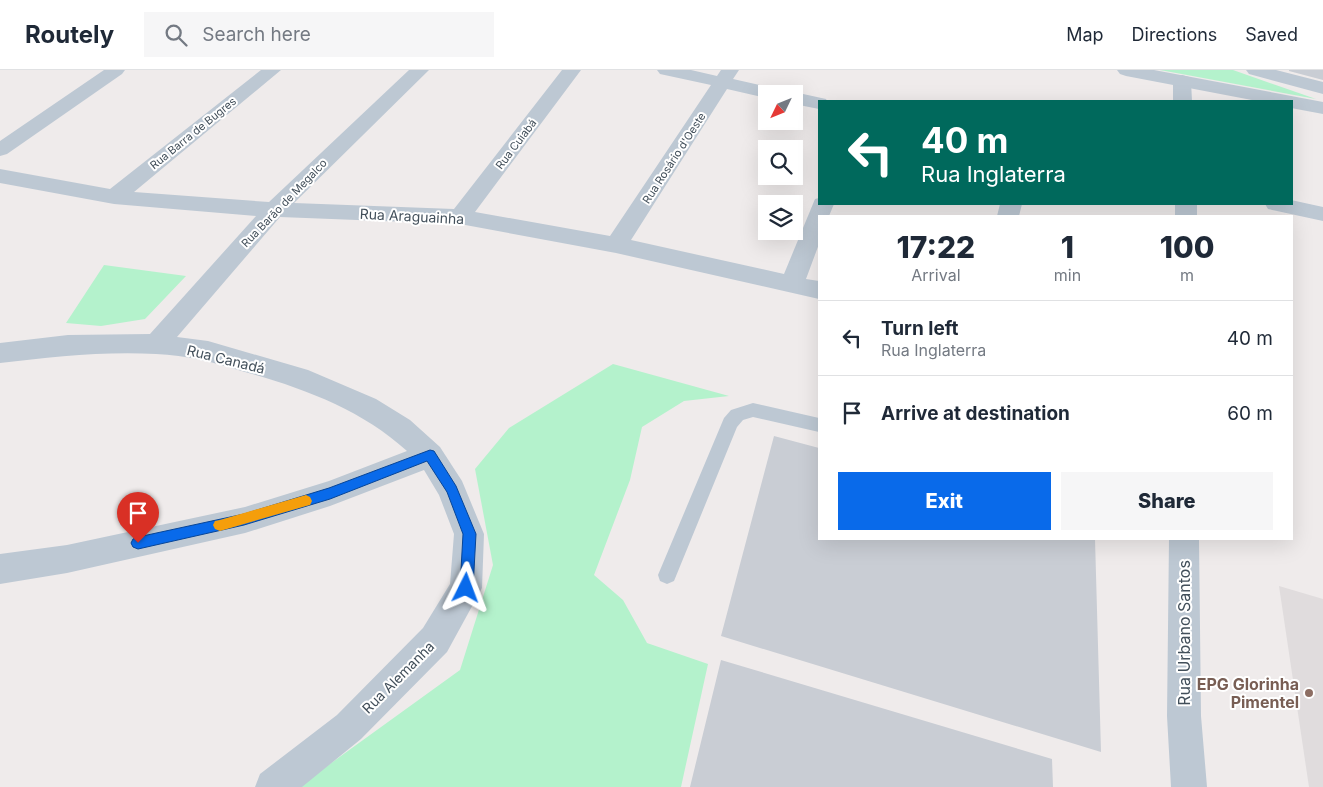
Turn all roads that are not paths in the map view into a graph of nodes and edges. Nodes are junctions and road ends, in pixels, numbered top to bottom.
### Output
1 (116, 70) edge
2 (272, 70) edge
3 (420, 70) edge
4 (572, 70) edge
5 (666, 70) edge
6 (1126, 70) edge
7 (1255, 70) edge
8 (726, 76) edge
9 (1182, 81) junction
10 (758, 88) edge
11 (1321, 97) edge
12 (803, 100) edge
13 (1183, 100) edge
14 (1280, 100) edge
15 (1293, 102) edge
16 (818, 103) edge
17 (0, 150) edge
18 (0, 176) edge
19 (114, 196) junction
20 (1281, 205) edge
21 (274, 210) junction
22 (1323, 214) edge
23 (460, 217) junction
24 (818, 217) edge
25 (616, 245) junction
26 (792, 284) junction
27 (818, 290) edge
28 (156, 344) junction
29 (0, 353) edge
30 (818, 425) edge
31 (430, 455) junction
32 (1184, 540) edge
33 (0, 570) edge
34 (667, 575) dead end
35 (273, 787) edge
36 (1189, 787) edge

1 - 17 street
2 - 19 street, Rua Barra de Bugres
3 - 21 street, Rua Barão de Megalco
4 - 23 street, Rua Cuiabá
5 - 8 street
6 - 9 street
7 - 11 street
8 - 10 street
8 - 25 street, Rua Rosário d'Oeste
9 - 13 street
9 - 14 street
11 - 15 street
12 - 16 street
18 - 19 street, Rua Araguainha
19 - 21 street, Rua Araguainha
20 - 22 street
21 - 23 street, Rua Araguainha
21 - 28 street, Rua Barão de Megalco
23 - 25 street, Rua Araguainha
24 - 26 street
25 - 26 street, Rua Araguainha
26 - 27 street, Rua Araguainha
28 - 29 street, Rua Canadá
28 - 31 street, Rua Canadá
30 - 34 lane
31 - 33 street
31 - 35 street, Rua Alemanha
32 - 36 street, Rua Urbano Santos

